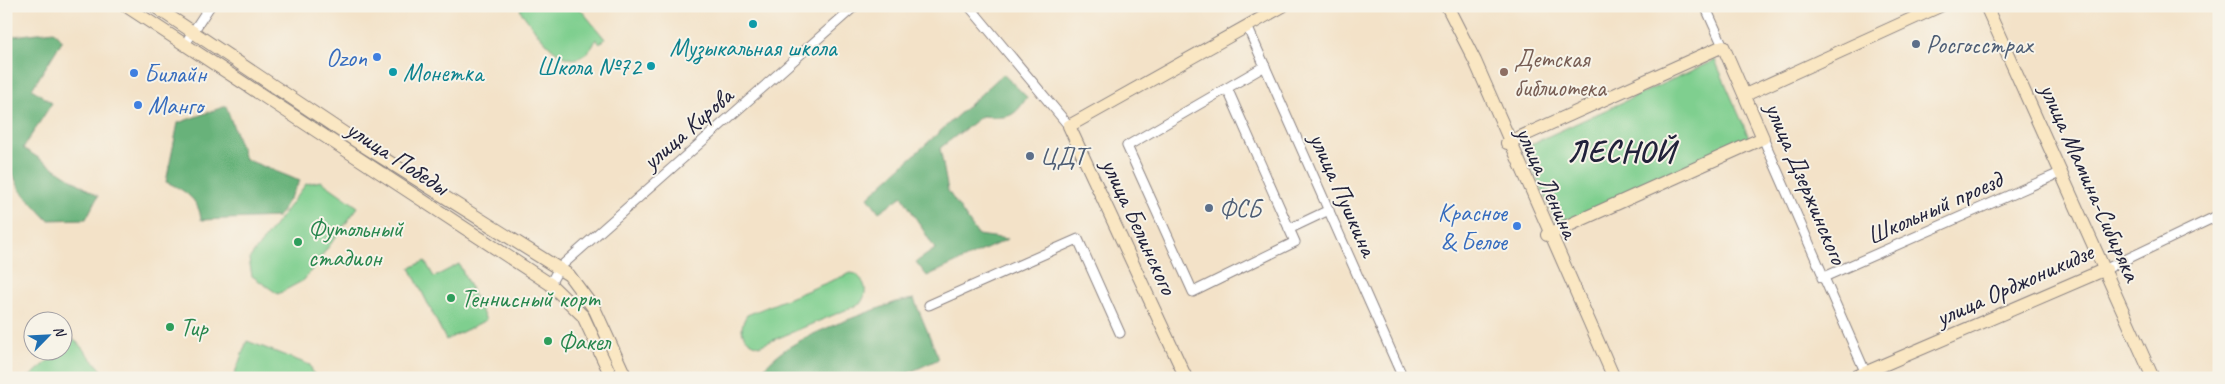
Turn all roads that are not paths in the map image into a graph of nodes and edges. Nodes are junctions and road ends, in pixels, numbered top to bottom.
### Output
1 (126, 6) edge
2 (154, 6) edge
3 (210, 6) edge
4 (855, 6) edge
5 (970, 6) edge
6 (1283, 6) edge
7 (1445, 6) edge
8 (1705, 6) edge
9 (1940, 6) edge
10 (1986, 6) edge
11 (1247, 26) junction
12 (193, 32) junction
13 (185, 44) junction
14 (1723, 46) junction
15 (1265, 66) junction
16 (1227, 88) junction
17 (1745, 95) junction
18 (1069, 126) junction
19 (1763, 138) junction
20 (1509, 142) junction
21 (2062, 172) junction
22 (1329, 210) junction
23 (2219, 215) edge
24 (1289, 229) junction
25 (1549, 234) junction
26 (559, 268) junction
27 (2106, 269) junction
28 (1822, 278) junction
29 (550, 284) junction
30 (929, 305) dead end
31 (1586, 320) junction
32 (1120, 333) dead end
33 (1867, 376) edge
34 (612, 378) edge
35 (626, 378) edge
36 (1186, 378) edge
37 (1402, 378) edge
38 (1608, 378) edge
39 (1614, 378) edge
40 (1853, 378) edge
41 (2153, 378) edge

1 - 13 street, улица Победы
2 - 12 street, улица Победы
3 - 12 street
4 - 26 street, улица Кирова
5 - 18 street, улица Белинского
6 - 11 street
7 - 20 street, улица Ленина
8 - 14 street, улица Дзержинского
9 - 17 street
10 - 21 street, улица Мамина-Сибиряка
11 - 15 street, улица Пушкина
11 - 18 street
12 - 13 street
12 - 26 street, улица Победы
13 - 29 street, улица Победы
14 - 17 street, улица Дзержинского
14 - 20 street
15 - 16 street
15 - 22 street, улица Пушкина
16 - 24 street
16 - 24 street
17 - 19 street, улица Дзержинского
18 - 36 street, улица Белинского
19 - 25 street
19 - 28 street, улица Дзержинского
20 - 25 street, улица Ленина
21 - 27 street, улица Мамина-Сибиряка
21 - 28 street, Школьный проезд
22 - 24 street
22 - 37 street, улица Пушкина
23 - 27 street, улица Орджоникидзе
25 - 31 street, улица Ленина
26 - 29 street, улица Кирова
26 - 35 street, улица Победы
27 - 33 street, улица Орджоникидзе
27 - 41 street, улица Мамина-Сибиряка
28 - 33 street, улица Дзержинского
29 - 34 street, улица Победы
30 - 32 street
31 - 38 street, улица Ленина
31 - 39 street
33 - 40 street, улица Орджоникидзе

